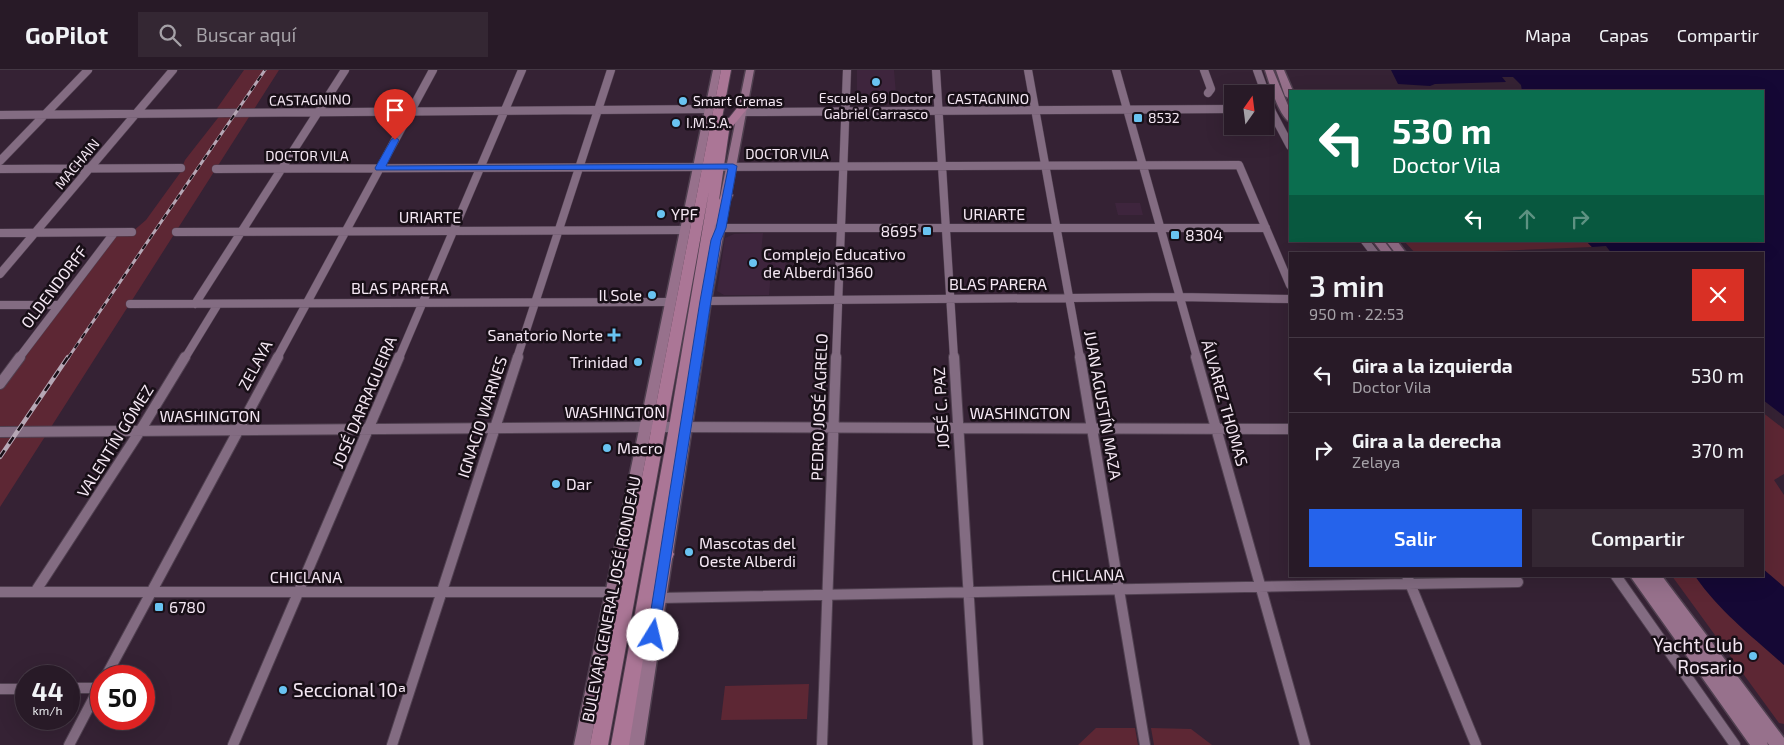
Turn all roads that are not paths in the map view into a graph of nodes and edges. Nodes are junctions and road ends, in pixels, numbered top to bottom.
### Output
1 (88, 70) edge
2 (172, 70) edge
3 (345, 70) edge
4 (433, 70) edge
5 (522, 70) edge
6 (611, 70) edge
7 (717, 70) edge
8 (726, 70) edge
9 (735, 70) edge
10 (750, 70) edge
11 (847, 70) edge
12 (936, 70) edge
13 (1028, 70) edge
14 (1116, 70) edge
15 (1204, 70) edge
16 (1257, 70) edge
17 (1269, 70) edge
18 (1280, 70) edge
19 (1261, 85) edge
20 (1208, 93) dead end
21 (1289, 93) edge
22 (720, 100) junction
23 (709, 109) junction
24 (744, 109) junction
25 (1224, 109) edge
26 (598, 110) junction
27 (845, 110) junction
28 (1127, 110) junction
29 (505, 111) junction
30 (1035, 111) junction
31 (318, 112) junction
32 (410, 112) junction
33 (938, 112) junction
34 (0, 115) edge
35 (44, 115) junction
36 (135, 115) junction
37 (1289, 117) edge
38 (1274, 119) edge
39 (706, 124) junction
40 (724, 132) junction
41 (1289, 144) edge
42 (0, 161) edge
43 (1239, 165) joint
44 (733, 166) junction
45 (843, 166) junction
46 (942, 166) junction
47 (1045, 166) junction
48 (1142, 166) junction
49 (579, 167) junction
50 (708, 167) junction
51 (181, 168) dead end
52 (380, 168) junction
53 (480, 168) junction
54 (88, 169) junction
55 (216, 169) dead end
56 (282, 169) junction
57 (0, 170) edge
58 (727, 195) junction
59 (721, 228) junction
60 (841, 228) junction
61 (945, 228) junction
62 (1056, 228) junction
63 (1160, 228) junction
64 (1266, 228) junction
65 (685, 230) junction
66 (453, 231) junction
67 (558, 231) junction
68 (132, 232) dead end
69 (176, 232) dead end
70 (241, 232) junction
71 (346, 232) junction
72 (0, 233) edge
73 (35, 233) junction
74 (114, 233) junction
75 (707, 234) junction
76 (1379, 242) edge
77 (1393, 242) edge
78 (1387, 252) edge
79 (1400, 252) edge
80 (0, 274) edge
81 (1289, 283) edge
82 (1179, 298) junction
83 (1289, 298) edge
84 (1069, 299) junction
85 (950, 300) junction
86 (706, 301) junction
87 (838, 301) junction
88 (422, 303) junction
89 (535, 303) junction
90 (676, 303) junction
91 (0, 304) edge
92 (130, 304) dead end
93 (195, 304) junction
94 (218, 304) junction
95 (307, 304) junction
96 (58, 305) junction
97 (666, 328) joint
98 (0, 384) edge
99 (652, 427) junction
100 (682, 427) junction
101 (494, 428) junction
102 (834, 428) junction
103 (958, 428) junction
104 (368, 429) junction
105 (1093, 429) junction
106 (1216, 429) junction
107 (1289, 429) edge
108 (238, 430) junction
109 (140, 431) junction
110 (0, 432) edge
111 (666, 554) junction
112 (1617, 577) edge
113 (1638, 577) edge
114 (1654, 577) edge
115 (1409, 581) edge
116 (1518, 582) dead end
117 (1261, 588) junction
118 (1119, 589) junction
119 (0, 592) edge
120 (35, 592) junction
121 (151, 592) junction
122 (298, 592) junction
123 (441, 592) junction
124 (612, 592) junction
125 (968, 593) junction
126 (827, 595) junction
127 (659, 598) junction
128 (643, 608) junction
129 (112, 665) edge
130 (0, 689) edge
131 (15, 689) edge
132 (90, 705) edge
133 (69, 745) edge
134 (233, 745) edge
135 (392, 745) edge
136 (582, 745) edge
137 (599, 745) edge
138 (620, 745) edge
139 (636, 745) edge
140 (822, 745) edge
141 (978, 745) edge
142 (1145, 745) edge
143 (1305, 745) edge
144 (1476, 745) edge
145 (1735, 745) edge
146 (1760, 745) edge
147 (1779, 745) edge

1 - 35 street
2 - 36 street, MACHAIN
3 - 31 street
4 - 32 street, ZELAYA
5 - 29 street, JOSÉ DARRAGUEIRA
6 - 26 street, IGNACIO WARNES
7 - 23 main road, BULEVAR GENERAL JOSÉ RONDEAU
8 - 22 main road, BULEVAR GENERAL JOSÉ RONDEAU
9 - 40 main road, BULEVAR GENERAL JOSÉ RONDEAU
10 - 24 main road, BULEVAR GENERAL JOSÉ RONDEAU
11 - 27 street, PEDRO JOSÉ AGRELO
12 - 33 street, JOSÉ C. PAZ
13 - 30 street, JUAN AGUSTÍN MAZA
14 - 28 street, ÁLVAREZ THOMAS
15 - 20 street
16 - 19 street
17 - 37 main road
18 - 21 main road
22 - 39 main road
22 - 50 main road, BULEVAR GENERAL JOSÉ RONDEAU
23 - 26 street, CASTAGNINO
23 - 39 main road, BULEVAR GENERAL JOSÉ RONDEAU
24 - 27 street, CASTAGNINO
24 - 40 main road
24 - 44 main road, BULEVAR GENERAL JOSÉ RONDEAU
25 - 28 street, CASTAGNINO
26 - 29 street, CASTAGNINO
26 - 49 street, IGNACIO WARNES
27 - 33 street, CASTAGNINO
27 - 45 street, PEDRO JOSÉ AGRELO
28 - 30 street, CASTAGNINO
28 - 48 street, ÁLVAREZ THOMAS
29 - 32 street, CASTAGNINO
29 - 53 street, JOSÉ DARRAGUEIRA
30 - 33 street, CASTAGNINO
30 - 47 street, JUAN AGUSTÍN MAZA
31 - 32 street, CASTAGNINO
31 - 36 street, CASTAGNINO
31 - 56 street
32 - 52 street, ZELAYA
33 - 46 street, JOSÉ C. PAZ
34 - 35 street, CASTAGNINO
35 - 36 street, CASTAGNINO
35 - 42 street
36 - 54 street, MACHAIN
38 - 41 street
39 - 50 main road, BULEVAR GENERAL JOSÉ RONDEAU
40 - 50 main road, BULEVAR GENERAL JOSÉ RONDEAU
43 - 48 street, DOCTOR VILA
43 - 64 street
44 - 45 street, DOCTOR VILA
44 - 50 street, DOCTOR VILA
44 - 58 main road, BULEVAR GENERAL JOSÉ RONDEAU
45 - 46 street, DOCTOR VILA
45 - 60 street, PEDRO JOSÉ AGRELO
46 - 47 street, DOCTOR VILA
46 - 61 street, JOSÉ C. PAZ
47 - 48 street, DOCTOR VILA
47 - 62 street, JUAN AGUSTÍN MAZA
48 - 63 street, ÁLVAREZ THOMAS
49 - 50 street, DOCTOR VILA
49 - 53 street, DOCTOR VILA
49 - 67 street, IGNACIO WARNES
50 - 65 main road, BULEVAR GENERAL JOSÉ RONDEAU
50 - 75 main road, BULEVAR GENERAL JOSÉ RONDEAU
50 - 90 main road, BULEVAR GENERAL JOSÉ RONDEAU
51 - 54 street
52 - 53 street, DOCTOR VILA
52 - 56 street, DOCTOR VILA
52 - 71 street, ZELAYA
53 - 66 street, JOSÉ DARRAGUEIRA
54 - 57 street
54 - 73 street, MACHAIN
55 - 56 street, DOCTOR VILA
56 - 70 street
58 - 59 main road, BULEVAR GENERAL JOSÉ RONDEAU
58 - 75 main road
59 - 60 street, URIARTE
59 - 86 main road, BULEVAR GENERAL JOSÉ RONDEAU
60 - 61 street, URIARTE
60 - 87 street, PEDRO JOSÉ AGRELO
61 - 62 street, URIARTE
61 - 85 street, JOSÉ C. PAZ
62 - 63 street, URIARTE
62 - 84 street, JUAN AGUSTÍN MAZA
63 - 64 street, URIARTE
63 - 82 street, ÁLVAREZ THOMAS
64 - 81 street
65 - 67 street, URIARTE
65 - 90 main road, BULEVAR GENERAL JOSÉ RONDEAU
66 - 67 street, URIARTE
66 - 71 street, URIARTE
66 - 88 street, JOSÉ DARRAGUEIRA
67 - 89 street, IGNACIO WARNES
68 - 74 street
69 - 70 street, URIARTE
70 - 71 street, URIARTE
70 - 93 street
71 - 95 street, ZELAYA
72 - 73 street
73 - 74 street
73 - 80 street, MACHAIN
74 - 96 street, OLDENDORFF
75 - 100 main road, BULEVAR GENERAL JOSÉ RONDEAU
76 - 78 main road
77 - 79 main road
82 - 83 street, BLAS PARERA
82 - 84 street, BLAS PARERA
82 - 106 street, ÁLVAREZ THOMAS
84 - 85 street, BLAS PARERA
84 - 105 street, JUAN AGUSTÍN MAZA
85 - 87 street, BLAS PARERA
85 - 103 street, JOSÉ C. PAZ
86 - 87 street, BLAS PARERA
86 - 100 main road, BULEVAR GENERAL JOSÉ RONDEAU
87 - 102 street, PEDRO JOSÉ AGRELO
88 - 89 street, BLAS PARERA
88 - 95 street, BLAS PARERA
88 - 104 street, JOSÉ DARRAGUEIRA
89 - 90 street, BLAS PARERA
89 - 101 street, IGNACIO WARNES
90 - 97 main road
90 - 99 main road, BULEVAR GENERAL JOSÉ RONDEAU
91 - 96 street
92 - 93 street, BLAS PARERA
93 - 94 street, BLAS PARERA
94 - 95 street, BLAS PARERA
94 - 109 street, VALENTÍN GÓMEZ
95 - 108 street, ZELAYA
96 - 98 street, OLDENDORFF
97 - 99 main road, BULEVAR GENERAL JOSÉ RONDEAU
99 - 100 street, WASHINGTON
99 - 101 street, WASHINGTON
99 - 124 main road, BULEVAR GENERAL JOSÉ RONDEAU
99 - 137 main road, BULEVAR GENERAL JOSÉ RONDEAU
100 - 102 street, WASHINGTON
100 - 111 main road, BULEVAR GENERAL JOSÉ RONDEAU
100 - 128 main road, BULEVAR GENERAL JOSÉ RONDEAU
101 - 104 street, WASHINGTON
101 - 123 street, IGNACIO WARNES
102 - 103 street, WASHINGTON
102 - 126 street, PEDRO JOSÉ AGRELO
103 - 105 street, WASHINGTON
103 - 125 street, JOSÉ C. PAZ
104 - 108 street, WASHINGTON
104 - 122 street, JOSÉ DARRAGUEIRA
105 - 106 street, WASHINGTON
105 - 118 street, JUAN AGUSTÍN MAZA
106 - 107 street, WASHINGTON
106 - 117 street, ÁLVAREZ THOMAS
108 - 109 street, WASHINGTON
108 - 121 street, ZELAYA
109 - 110 street, WASHINGTON
109 - 120 street, VALENTÍN GÓMEZ
111 - 127 main road, BULEVAR GENERAL JOSÉ RONDEAU
111 - 128 main road
112 - 145 street
113 - 146 main road
114 - 147 main road
115 - 116 street, CHICLANA
115 - 117 street, CHICLANA
115 - 144 street
117 - 118 street, CHICLANA
117 - 143 street, ÁLVAREZ THOMAS
118 - 125 street, CHICLANA
118 - 142 street, JUAN AGUSTÍN MAZA
119 - 120 street, CHICLANA
120 - 121 street, CHICLANA
121 - 122 street, CHICLANA
121 - 129 street, ZELAYA
122 - 123 street, CHICLANA
122 - 134 street, JOSÉ DARRAGUEIRA
123 - 124 street, CHICLANA
123 - 135 street, IGNACIO WARNES
124 - 136 main road, BULEVAR GENERAL JOSÉ RONDEAU
125 - 126 street, CHICLANA
125 - 141 street, JOSÉ C. PAZ
126 - 127 street, CHICLANA
126 - 140 street, PEDRO JOSÉ AGRELO
127 - 139 main road, BULEVAR GENERAL JOSÉ RONDEAU
128 - 138 main road, BULEVAR GENERAL JOSÉ RONDEAU
130 - 131 street
132 - 133 street

